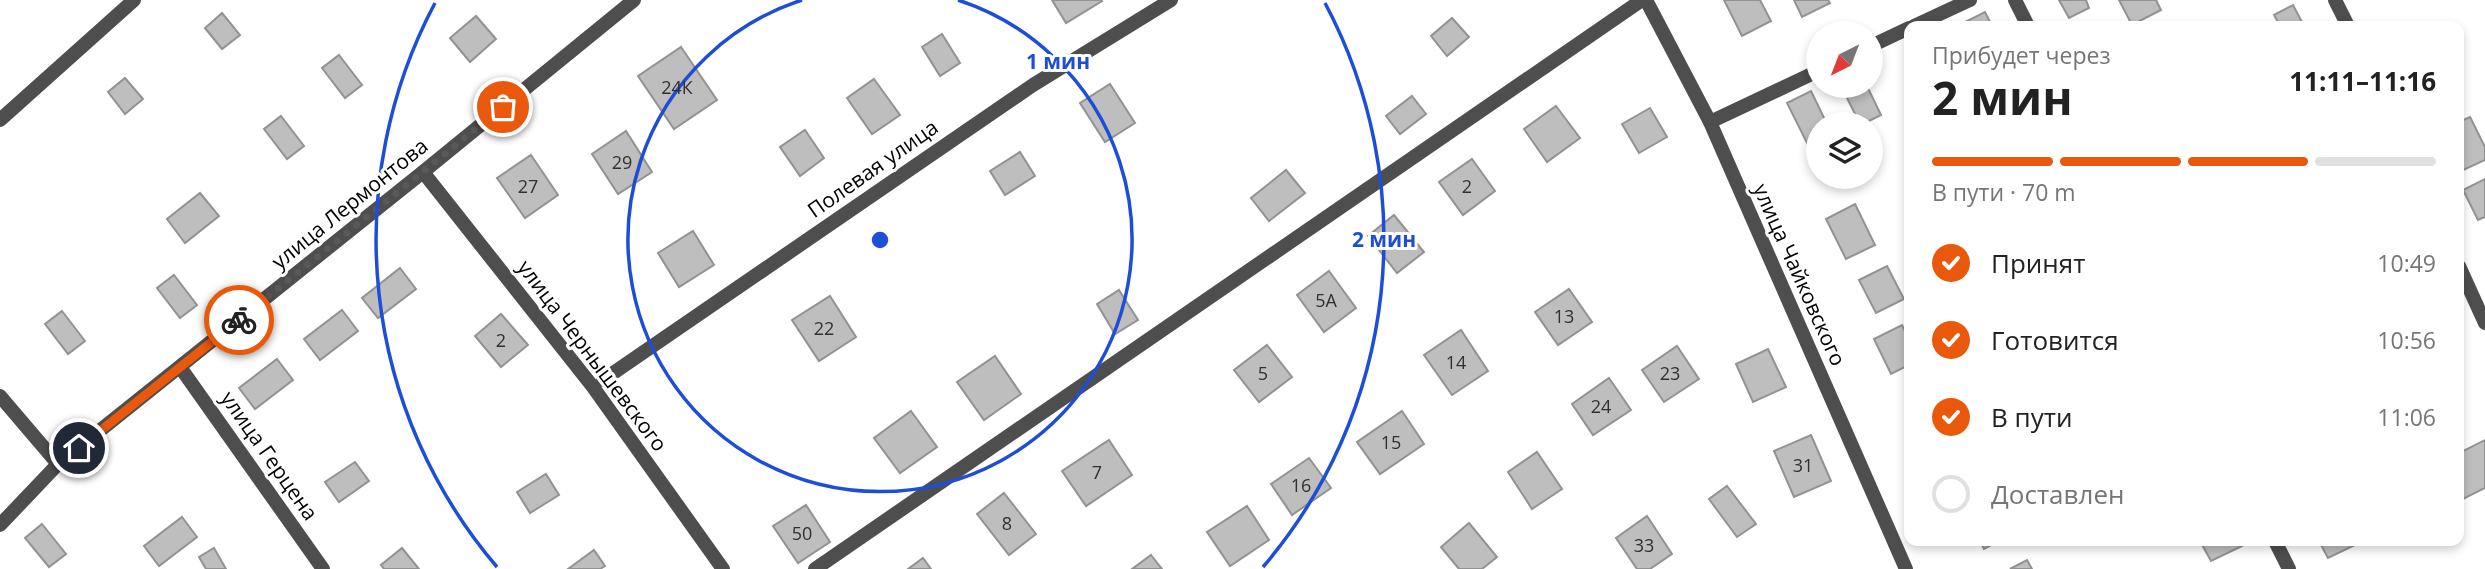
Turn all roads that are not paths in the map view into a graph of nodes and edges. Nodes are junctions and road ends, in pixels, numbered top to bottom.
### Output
1 (134, 0) edge
2 (634, 0) edge
3 (1171, 0) edge
4 (1644, 0) edge
5 (1970, 0) edge
6 (2015, 0) edge
7 (2335, 0) edge
8 (1924, 21) edge
9 (2026, 21) edge
10 (2346, 21) edge
11 (1904, 30) edge
12 (1883, 40) edge
13 (1806, 77) edge
14 (0, 120) edge
15 (1710, 122) junction
16 (423, 172) junction
17 (2464, 277) edge
18 (2485, 323) edge
19 (180, 367) junction
20 (603, 380) dead end
21 (0, 396) edge
22 (58, 464) junction
23 (0, 526) edge
24 (2278, 546) edge
25 (323, 569) edge
26 (723, 569) edge
27 (815, 569) edge
28 (1906, 569) edge
29 (2289, 569) edge

1 - 14 street
2 - 16 street, улица Лермонтова
3 - 20 street, Полевая улица
4 - 15 street, улица Чайковского
4 - 27 street
5 - 8 street
6 - 9 street
7 - 10 street
11 - 12 street
13 - 15 street
15 - 28 street, улица Чайковского
16 - 19 street, улица Лермонтова
16 - 26 street, улица Чернышевского
17 - 18 street
19 - 22 street, улица Лермонтова
19 - 25 street, улица Герцена
21 - 22 street
22 - 23 street, улица Лермонтова
24 - 29 street

